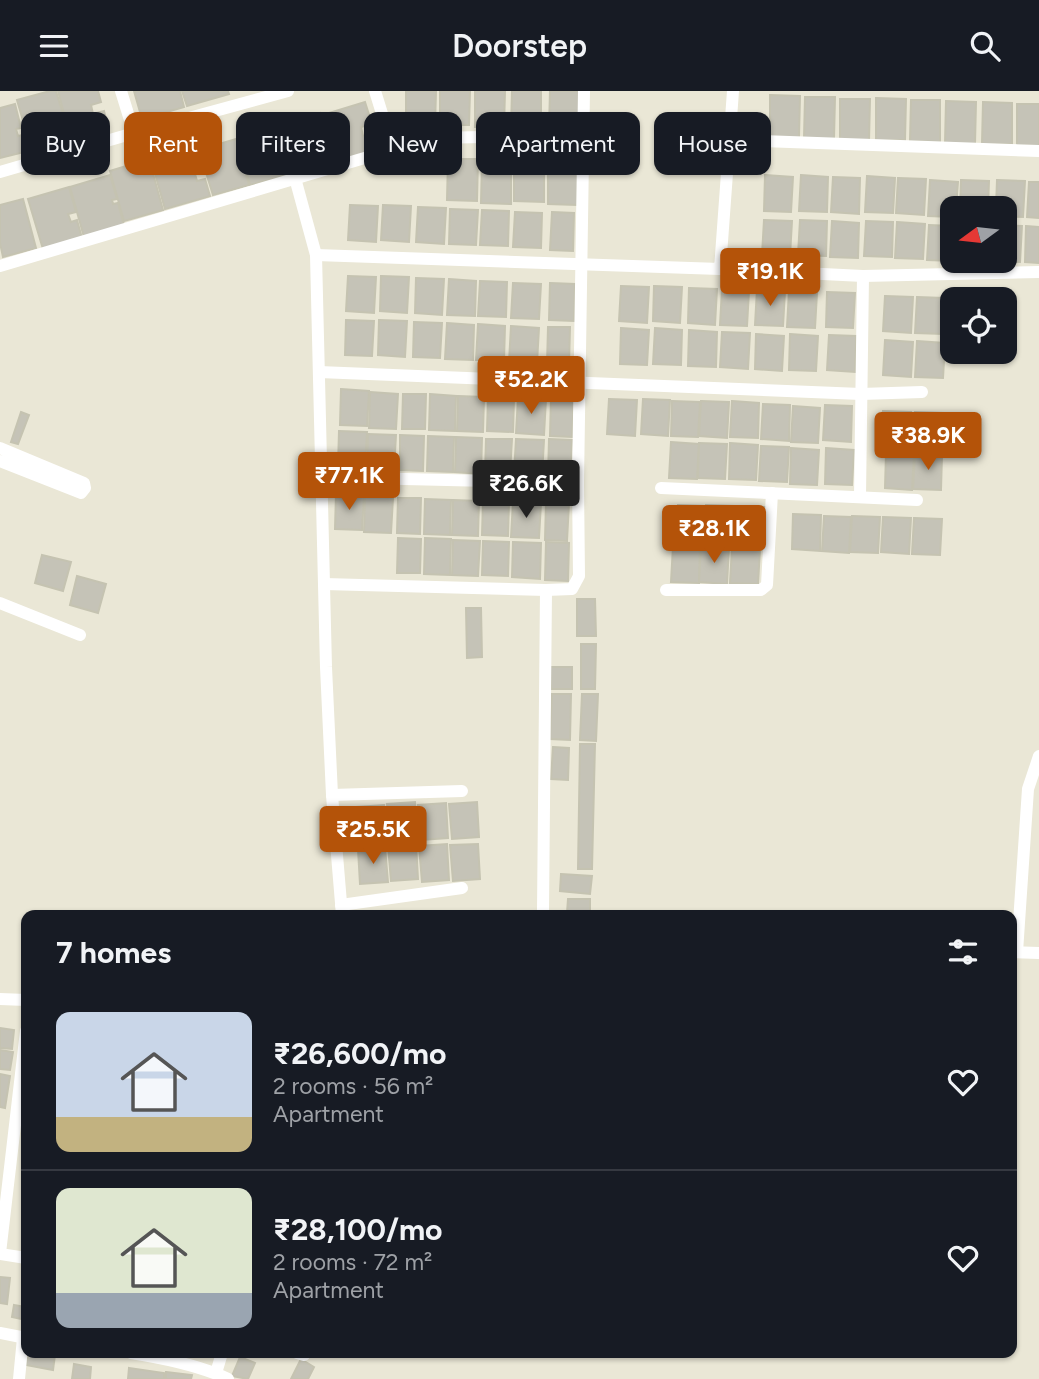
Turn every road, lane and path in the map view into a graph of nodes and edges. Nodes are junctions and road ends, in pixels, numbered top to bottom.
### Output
1 (121, 91) edge
2 (288, 91) edge
3 (375, 91) edge
4 (584, 91) edge
5 (733, 91) edge
6 (128, 112) edge
7 (209, 112) edge
8 (382, 112) edge
9 (584, 112) edge
10 (732, 112) edge
11 (124, 135) edge
12 (771, 142) edge
13 (1039, 152) edge
14 (364, 158) edge
15 (0, 172) edge
16 (583, 175) edge
17 (728, 175) edge
18 (295, 178) junction
19 (316, 255) junction
20 (0, 266) edge
21 (583, 266) junction
22 (720, 269) junction
23 (1039, 272) edge
24 (863, 276) junction
25 (319, 372) junction
26 (580, 382) junction
27 (922, 392) dead end
28 (862, 394) junction
29 (0, 448) edge
30 (0, 461) edge
31 (320, 477) junction
32 (578, 483) junction
33 (661, 488) dead end
34 (772, 493) junction
35 (860, 496) junction
36 (917, 500) dead end
37 (324, 584) junction
38 (546, 590) junction
39 (666, 590) dead end
40 (0, 603) edge
41 (80, 635) dead end
42 (1039, 756) edge
43 (462, 791) dead end
44 (332, 795) junction
45 (462, 888) dead end
46 (342, 910) edge
47 (543, 910) edge
48 (1017, 917) edge
49 (1017, 952) edge
50 (1039, 953) edge
51 (0, 999) edge
52 (21, 1000) edge
53 (21, 1090) edge
54 (0, 1253) edge
55 (21, 1257) edge
56 (0, 1333) edge
57 (21, 1337) edge
58 (22, 1358) edge
59 (167, 1358) edge
60 (222, 1358) edge
61 (222, 1376) edge
62 (19, 1379) edge

1 - 6 street
2 - 7 street
3 - 8 street
4 - 9 street
5 - 10 street
11 - 15 street
12 - 13 street
14 - 18 street
16 - 21 street
17 - 22 street
18 - 19 street
18 - 20 street
19 - 21 street
19 - 25 street
21 - 22 street
21 - 26 street
22 - 24 street
23 - 24 street
24 - 28 street
25 - 26 street
25 - 31 street
26 - 28 street
26 - 32 street
27 - 28 street
28 - 35 street
29 - 30 street
31 - 32 street
31 - 37 street
32 - 38 street
33 - 34 street
34 - 35 street
34 - 39 street
35 - 36 street
37 - 38 street
37 - 44 street
38 - 47 street
40 - 41 street
42 - 48 street
43 - 44 street
44 - 46 street
45 - 46 street
49 - 50 street
51 - 52 street
53 - 54 street
54 - 55 street
56 - 57 street
58 - 62 street
59 - 61 street
60 - 61 street

